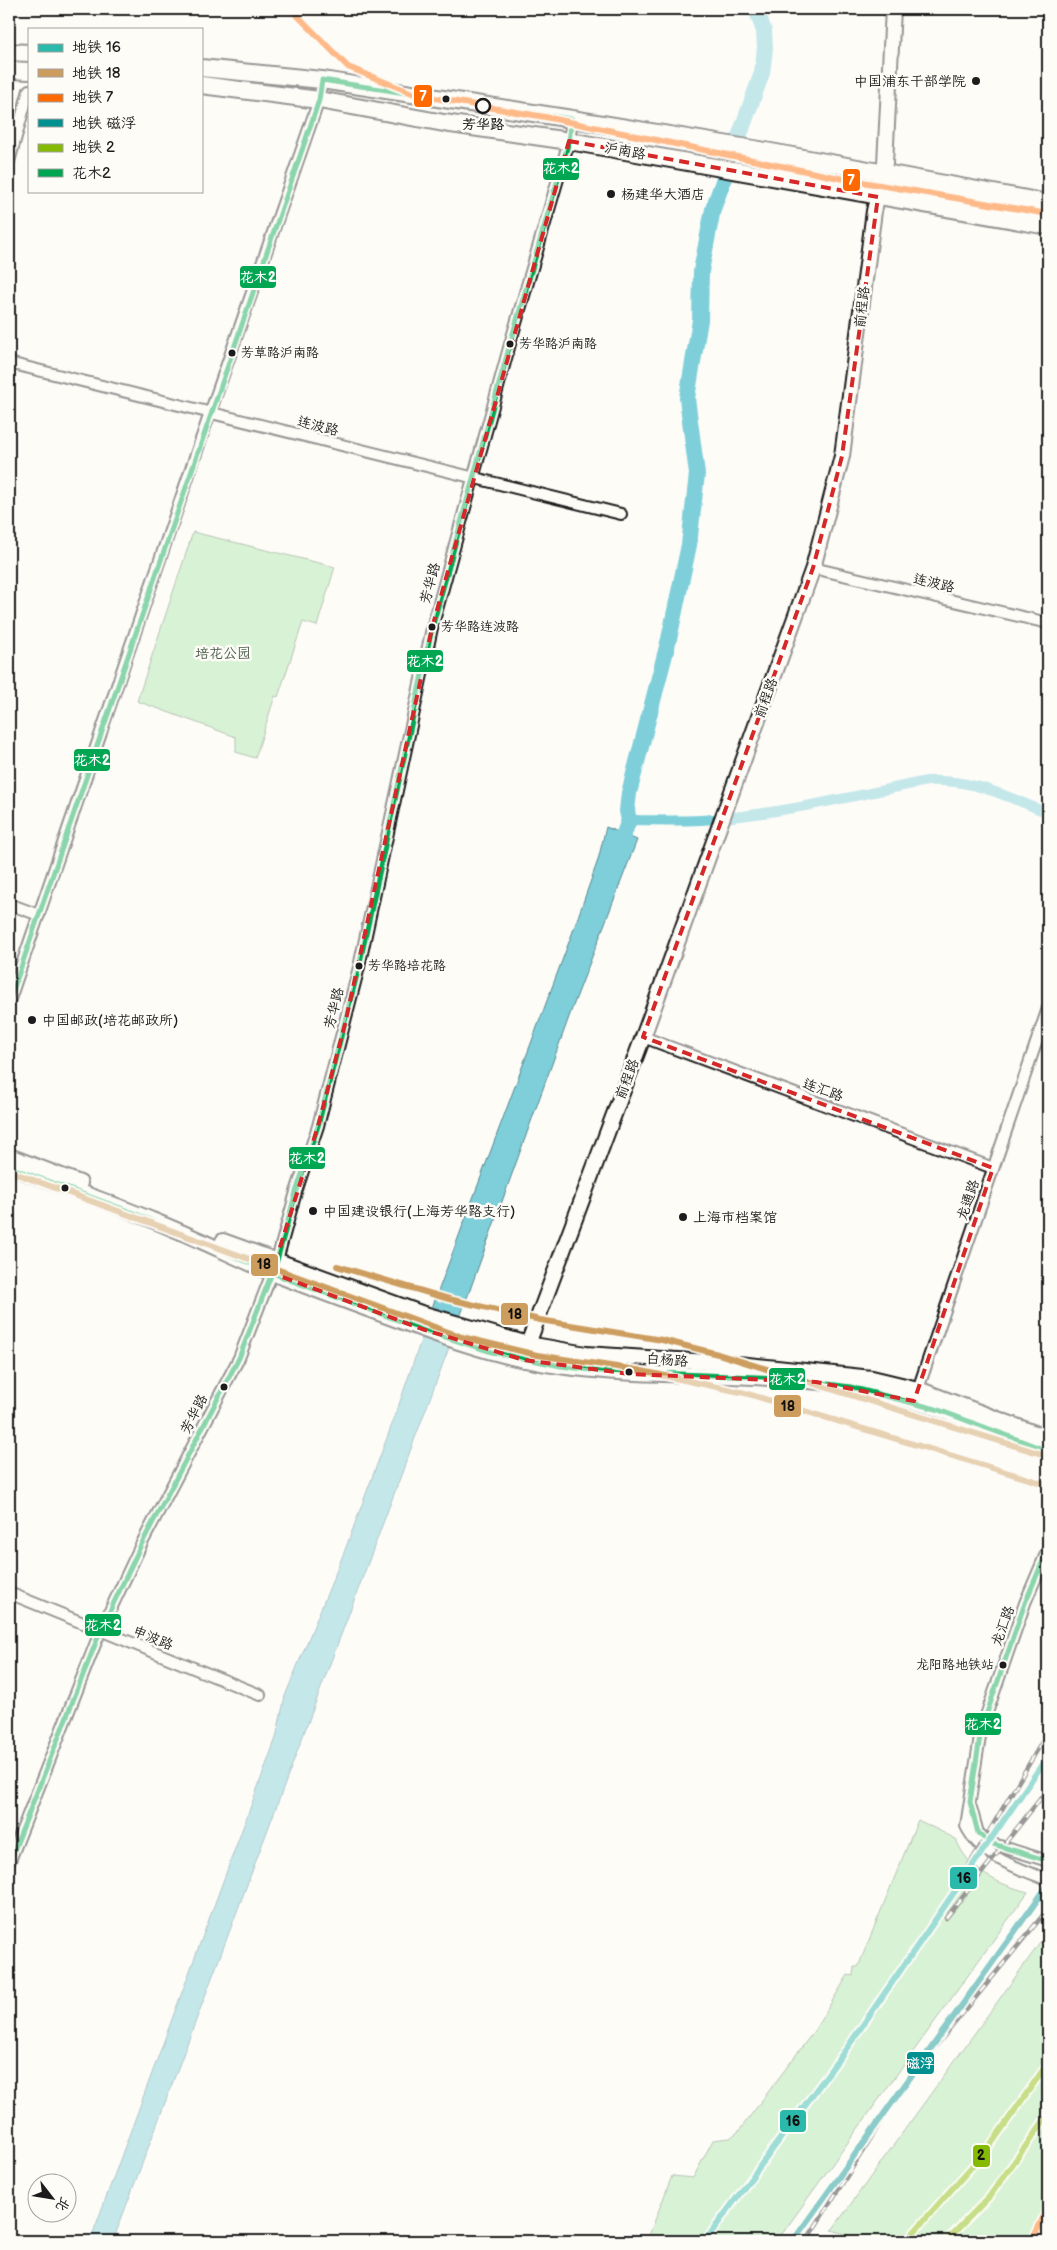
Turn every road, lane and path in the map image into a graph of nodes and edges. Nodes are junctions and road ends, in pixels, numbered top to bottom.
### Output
1 (893, 9) edge
2 (9, 52) edge
3 (28, 53) edge
4 (202, 68) edge
5 (9, 70) edge
6 (28, 71) edge
7 (322, 80) junction
8 (202, 84) edge
9 (28, 94) edge
10 (319, 100) junction
11 (572, 119) junction
12 (569, 141) junction
13 (9, 162) edge
14 (883, 173) junction
15 (878, 197) junction
16 (1048, 203) edge
17 (1048, 226) edge
18 (9, 363) edge
19 (210, 413) junction
20 (472, 478) junction
21 (621, 514) dead end
22 (813, 568) junction
23 (1048, 624) edge
24 (9, 904) edge
25 (39, 915) junction
26 (9, 1002) edge
27 (1048, 1008) edge
28 (643, 1037) junction
29 (9, 1156) edge
30 (9, 1167) edge
31 (993, 1168) junction
32 (275, 1266) junction
33 (528, 1344) junction
34 (524, 1360) junction
35 (916, 1395) junction
36 (1048, 1438) edge
37 (1048, 1451) edge
38 (1048, 1549) edge
39 (9, 1593) edge
40 (100, 1632) junction
41 (260, 1695) dead end
42 (970, 1802) junction
43 (1048, 1861) edge
44 (9, 1863) edge
45 (1048, 1880) edge

1 - 14 main road, 前程路
2 - 3 main road
4 - 7 main road, 沪南路
5 - 6 main road
7 - 10 main road
7 - 11 main road, 沪南路
8 - 10 main road, 沪南路
9 - 13 street
10 - 12 main road, 沪南路
10 - 19 street
11 - 12 street, 芳华路
11 - 14 main road, 沪南路
12 - 15 main road, 沪南路
12 - 20 street, 芳华路
14 - 15 main road, 前程路
14 - 16 main road, 沪南路
15 - 17 main road, 沪南路
15 - 22 main road, 前程路
18 - 19 street, 连波路
19 - 20 street, 连波路
19 - 25 street
20 - 21 street, 连波路
20 - 32 street, 芳华路
22 - 23 street, 连波路
22 - 28 main road, 前程路
24 - 25 street
25 - 26 street
27 - 31 street, 龙通路
28 - 31 street, 连汇路
28 - 33 main road, 前程路
29 - 32 main road, 白杨路
30 - 32 main road, 白杨路
31 - 35 street, 龙通路
32 - 33 main road, 白杨路
32 - 34 main road, 白杨路
32 - 40 street, 芳华路
33 - 34 main road, 前程路
33 - 35 main road, 白杨路
34 - 35 main road, 白杨路
35 - 36 main road, 白杨路
35 - 37 main road, 白杨路
38 - 42 street, 龙汇路
39 - 40 street, 申波路
40 - 41 street, 申波路
40 - 44 street, 芳华路
42 - 43 street, 龙汇路
42 - 45 street, 龙汇路

